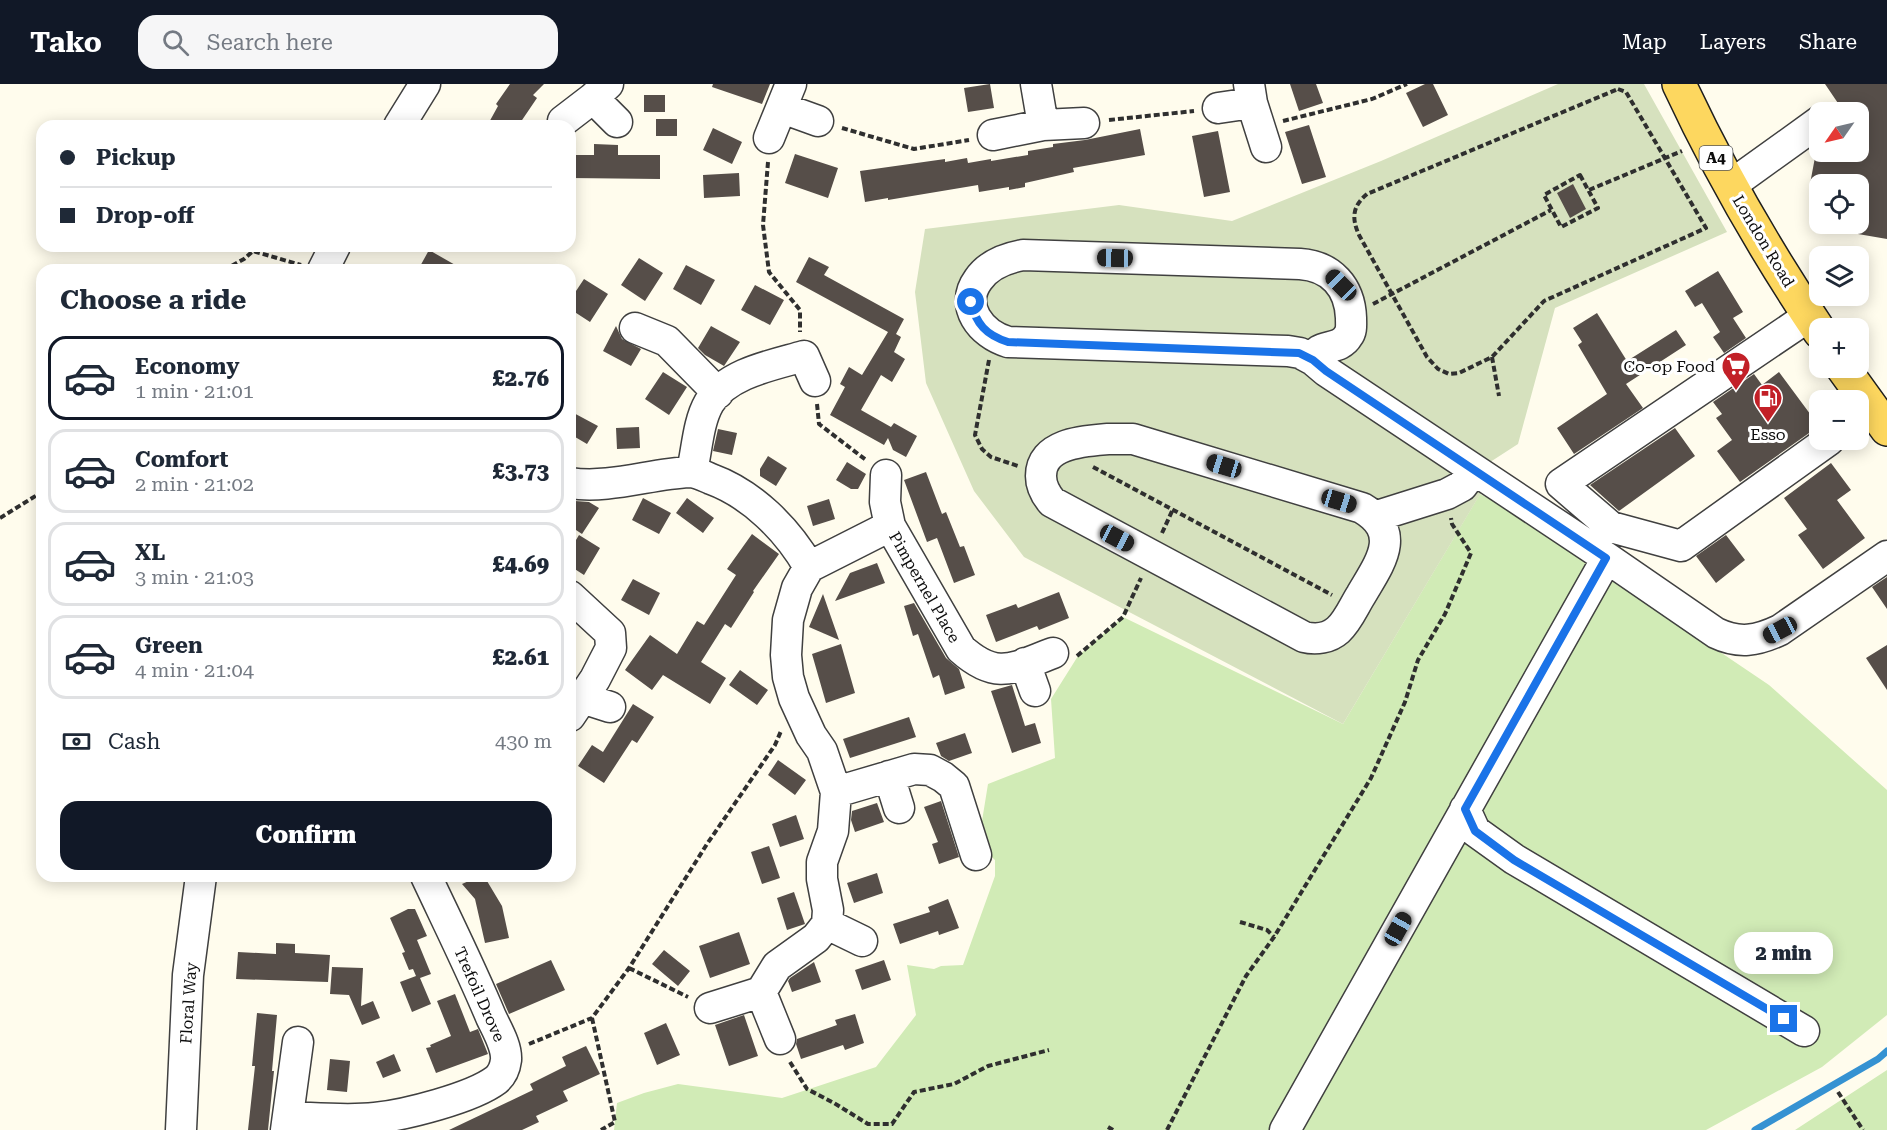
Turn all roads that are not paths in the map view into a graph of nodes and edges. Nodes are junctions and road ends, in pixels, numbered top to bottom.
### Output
1 (425, 84) edge
2 (1036, 84) edge
3 (1679, 84) edge
4 (600, 91) edge
5 (787, 96) edge
6 (1218, 108) road end
7 (1257, 115) edge
8 (403, 120) edge
9 (563, 120) dead end
10 (818, 122) road end
11 (617, 123) dead end
12 (1084, 123) road end
13 (1043, 125) junction
14 (1809, 128) edge
15 (993, 135) road end
16 (769, 138) road end
17 (1731, 185) junction
18 (329, 252) edge
19 (318, 264) edge
20 (1810, 318) edge
21 (1809, 327) edge
22 (635, 328) dead end
23 (806, 359) road end
24 (1313, 360) junction
25 (1849, 378) edge
26 (718, 393) junction
27 (1872, 419) edge
28 (1815, 450) edge
29 (1474, 470) junction
30 (693, 471) junction
31 (886, 475) road end
32 (576, 483) edge
33 (1408, 506) junction
34 (1374, 517) junction
35 (890, 526) junction
36 (1385, 552) junction
37 (1887, 556) edge
38 (1606, 558) junction
39 (809, 567) junction
40 (576, 602) edge
41 (1053, 652) road end
42 (1025, 663) junction
43 (1035, 691) dead end
44 (588, 707) edge
45 (890, 776) junction
46 (836, 792) junction
47 (899, 808) dead end
48 (1465, 809) junction
49 (976, 855) dead end
50 (200, 882) edge
51 (429, 882) edge
52 (827, 924) junction
53 (862, 941) dead end
54 (761, 992) junction
55 (710, 1008) road end
56 (1804, 1030) dead end
57 (780, 1040) road end
58 (298, 1042) dead end
59 (287, 1123) edge
60 (181, 1130) edge
61 (1285, 1130) edge

1 - 8 street
2 - 13 street
3 - 17 main road, London Road / A4
4 - 9 street
4 - 11 street
5 - 10 street
5 - 16 street
6 - 7 street
12 - 13 street
13 - 15 street
14 - 17 street
17 - 20 main road, London Road / A4
18 - 19 street
21 - 28 street
22 - 26 street
23 - 26 street
24 - 24 street
24 - 29 street
25 - 27 main road
26 - 30 street
29 - 33 street
29 - 38 street
30 - 32 street
30 - 39 street
31 - 35 street, Pimpernel Place
33 - 34 street
33 - 36 street
34 - 36 street
34 - 36 street
35 - 39 street, Pimpernel Place
35 - 42 street, Pimpernel Place
37 - 38 street
38 - 48 street
39 - 46 street
40 - 44 street
41 - 42 street, Pimpernel Place
42 - 43 street
45 - 46 street
45 - 47 street
45 - 49 street
46 - 52 street
48 - 56 street
48 - 61 street
50 - 60 street, Floral Way
51 - 59 street, Trefoil Drove
52 - 53 street
52 - 54 street
54 - 55 street
54 - 57 street
58 - 59 street, Trefoil Drove

